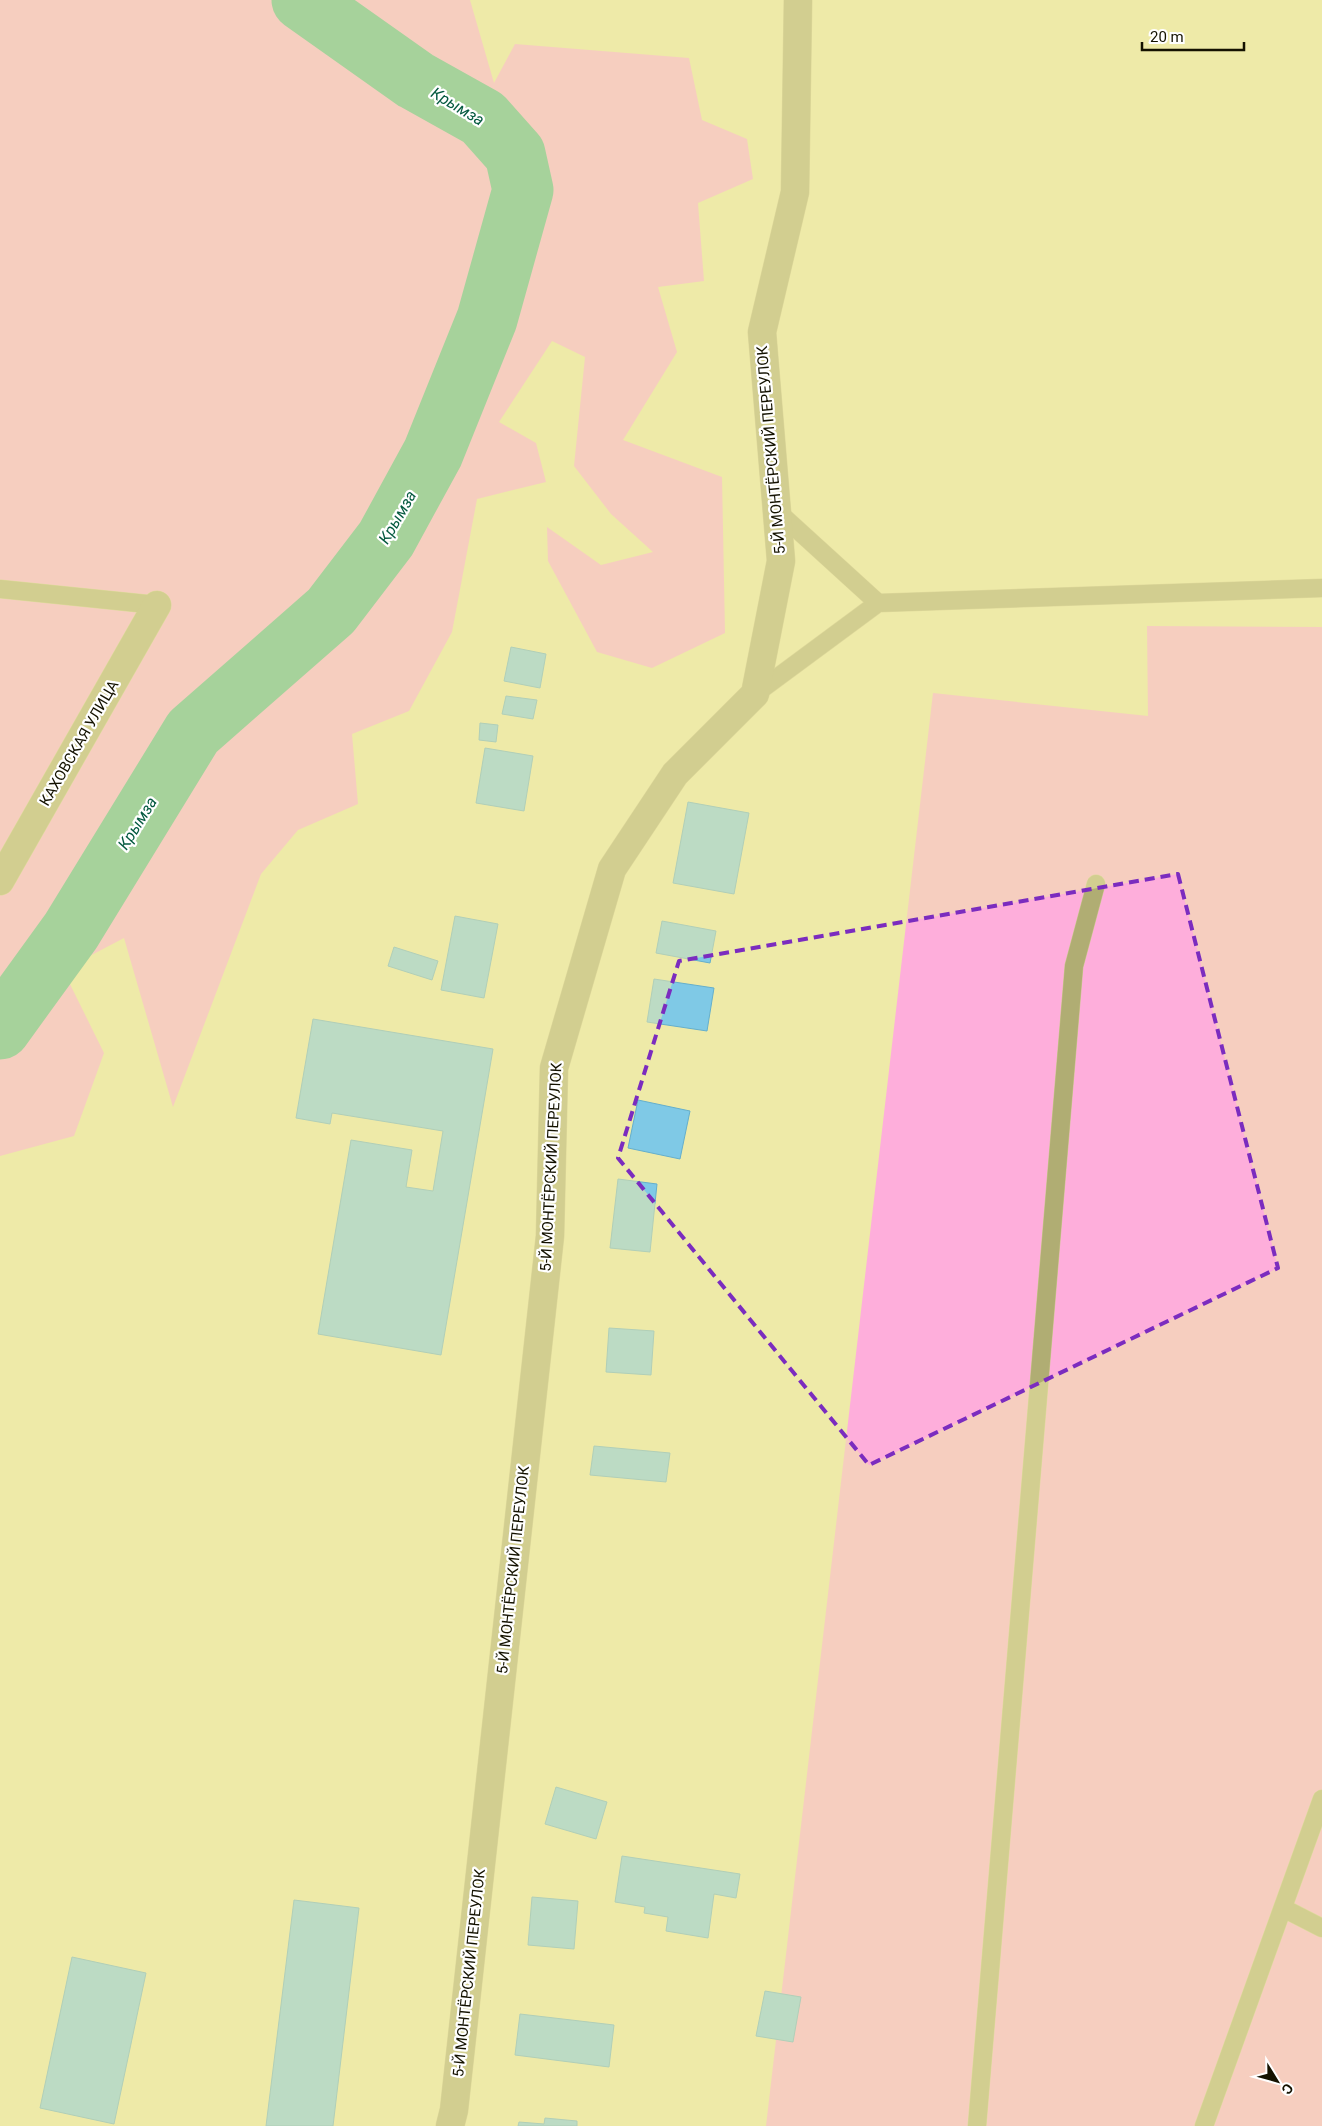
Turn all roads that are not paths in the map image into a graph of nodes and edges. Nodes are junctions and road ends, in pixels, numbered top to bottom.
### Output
1 (798, 0) edge
2 (777, 511) junction
3 (0, 588) edge
4 (1322, 588) edge
5 (878, 603) junction
6 (157, 605) joint
7 (755, 694) junction
8 (0, 881) edge
9 (1096, 884) dead end
10 (1322, 1799) edge
11 (1282, 1908) junction
12 (1322, 1928) edge
13 (450, 2126) edge
14 (978, 2126) edge
15 (1204, 2126) edge

1 - 2 street, 5-Й МОНТЁРСКИЙ ПЕРЕУЛОК
2 - 5 lane
2 - 7 street, 5-Й МОНТЁРСКИЙ ПЕРЕУЛОК
3 - 6 lane
4 - 5 lane
5 - 7 lane
6 - 8 street, КАХОВСКАЯ УЛИЦА
7 - 13 street, 5-Й МОНТЁРСКИЙ ПЕРЕУЛОК
9 - 14 lane
10 - 11 lane
11 - 12 lane
11 - 15 lane

